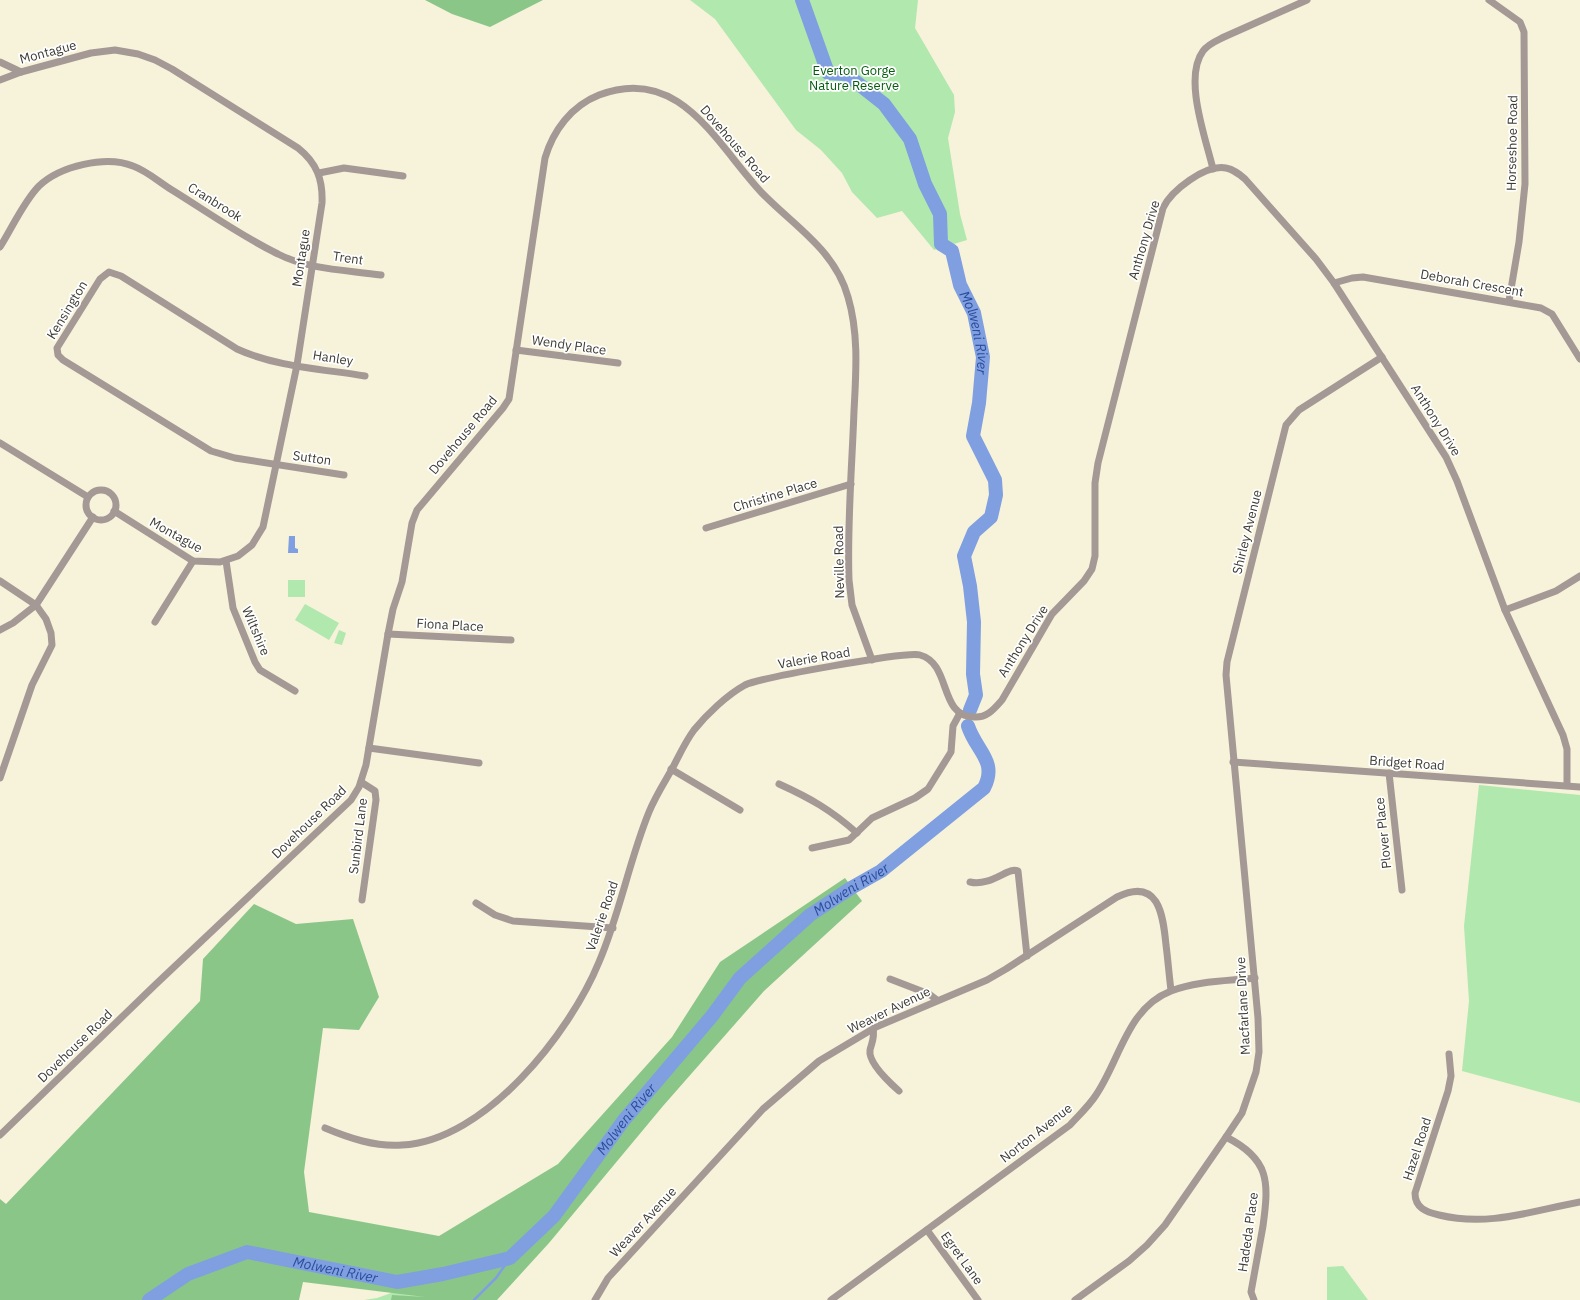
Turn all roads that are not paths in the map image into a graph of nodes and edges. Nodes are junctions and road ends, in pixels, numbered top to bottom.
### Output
1 (1307, 0) edge
2 (1489, 0) edge
3 (0, 62) edge
4 (21, 72) junction
5 (0, 80) edge
6 (1213, 169) junction
7 (319, 173) junction
8 (403, 176) dead end
9 (0, 247) edge
10 (311, 266) junction
11 (381, 275) dead end
12 (1334, 283) junction
13 (1509, 302) junction
14 (516, 350) junction
15 (1382, 357) junction
16 (1580, 359) edge
17 (618, 363) dead end
18 (296, 365) junction
19 (365, 376) dead end
20 (0, 443) edge
21 (276, 465) junction
22 (344, 475) dead end
23 (851, 484) junction
24 (88, 497) junction
25 (114, 511) junction
26 (93, 517) junction
27 (706, 528) dead end
28 (193, 561) junction
29 (226, 561) junction
30 (1580, 576) edge
31 (0, 581) edge
32 (36, 605) junction
33 (1505, 610) junction
34 (155, 622) dead end
35 (0, 630) edge
36 (388, 634) junction
37 (511, 640) dead end
38 (872, 660) junction
39 (295, 691) dead end
40 (960, 713) junction
41 (369, 748) junction
42 (1233, 762) junction
43 (479, 763) dead end
44 (671, 769) junction
45 (1389, 773) junction
46 (0, 778) edge
47 (361, 782) junction
48 (779, 784) dead end
49 (1567, 785) junction
50 (1580, 787) edge
51 (740, 810) dead end
52 (857, 833) junction
53 (812, 848) dead end
54 (970, 882) dead end
55 (1402, 890) dead end
56 (362, 900) dead end
57 (476, 902) dead end
58 (613, 928) junction
59 (1027, 956) junction
60 (890, 978) dead end
61 (1255, 978) junction
62 (1171, 990) junction
63 (936, 1000) junction
64 (873, 1028) junction
65 (1449, 1054) dead end
66 (899, 1091) dead end
67 (325, 1128) dead end
68 (0, 1135) edge
69 (1226, 1136) junction
70 (1580, 1202) edge
71 (927, 1230) junction
72 (596, 1300) edge
73 (831, 1300) edge
74 (978, 1300) edge
75 (1075, 1300) edge
76 (1254, 1300) edge

1 - 6 street
2 - 13 street, Horseshoe Road
3 - 4 street
4 - 5 street, Montague
4 - 7 street, Montague
6 - 12 street, Anthony Drive
6 - 40 street, Anthony Drive
7 - 8 street
7 - 10 street, Montague
9 - 10 street, Cranbrook
10 - 11 street, Trent
10 - 18 street, Montague
12 - 13 street, Deborah Crescent
12 - 15 street, Anthony Drive
13 - 16 street, Deborah Crescent
14 - 17 street, Wendy Place
14 - 23 street, Dovehouse Road
14 - 36 street, Dovehouse Road
15 - 33 street, Anthony Drive
15 - 42 street, Shirley Avenue
18 - 19 street, Hanley
18 - 21 street, Montague
18 - 21 street, Kensington
20 - 24 street
21 - 22 street, Sutton
21 - 29 street, Montague
23 - 27 street, Christine Place
23 - 38 street, Neville Road
24 - 25 street
24 - 26 street
25 - 26 street
25 - 28 street, Montague
26 - 32 street
28 - 29 street, Montague
28 - 34 street
29 - 39 street, Wiltshire
30 - 33 street
31 - 32 street
32 - 35 street
32 - 46 street
33 - 49 street, Anthony Drive
36 - 37 street, Fiona Place
36 - 41 street, Dovehouse Road
38 - 40 street
38 - 44 street, Valerie Road
40 - 52 street
41 - 43 street
41 - 47 street, Dovehouse Road
42 - 45 street, Bridget Road
42 - 61 street, Macfarlane Drive
44 - 51 street
44 - 58 street, Valerie Road
45 - 49 street, Bridget Road
45 - 55 street, Plover Place
47 - 56 street, Sunbird Lane
47 - 68 street, Dovehouse Road
48 - 52 street
49 - 50 street, Bridget Road
52 - 53 street
54 - 59 street
57 - 58 street
58 - 67 street, Valerie Road
59 - 62 street, Weaver Avenue
59 - 63 street, Weaver Avenue
60 - 63 street
61 - 62 street, Norton Avenue
61 - 69 street, Macfarlane Drive
62 - 71 street, Norton Avenue
63 - 64 street, Weaver Avenue
64 - 66 street
64 - 72 street, Weaver Avenue
65 - 70 street, Hazel Road
69 - 75 street, Macfarlane Drive
69 - 76 street, Hadeda Place
71 - 73 street, Norton Avenue
71 - 74 street, Egret Lane

